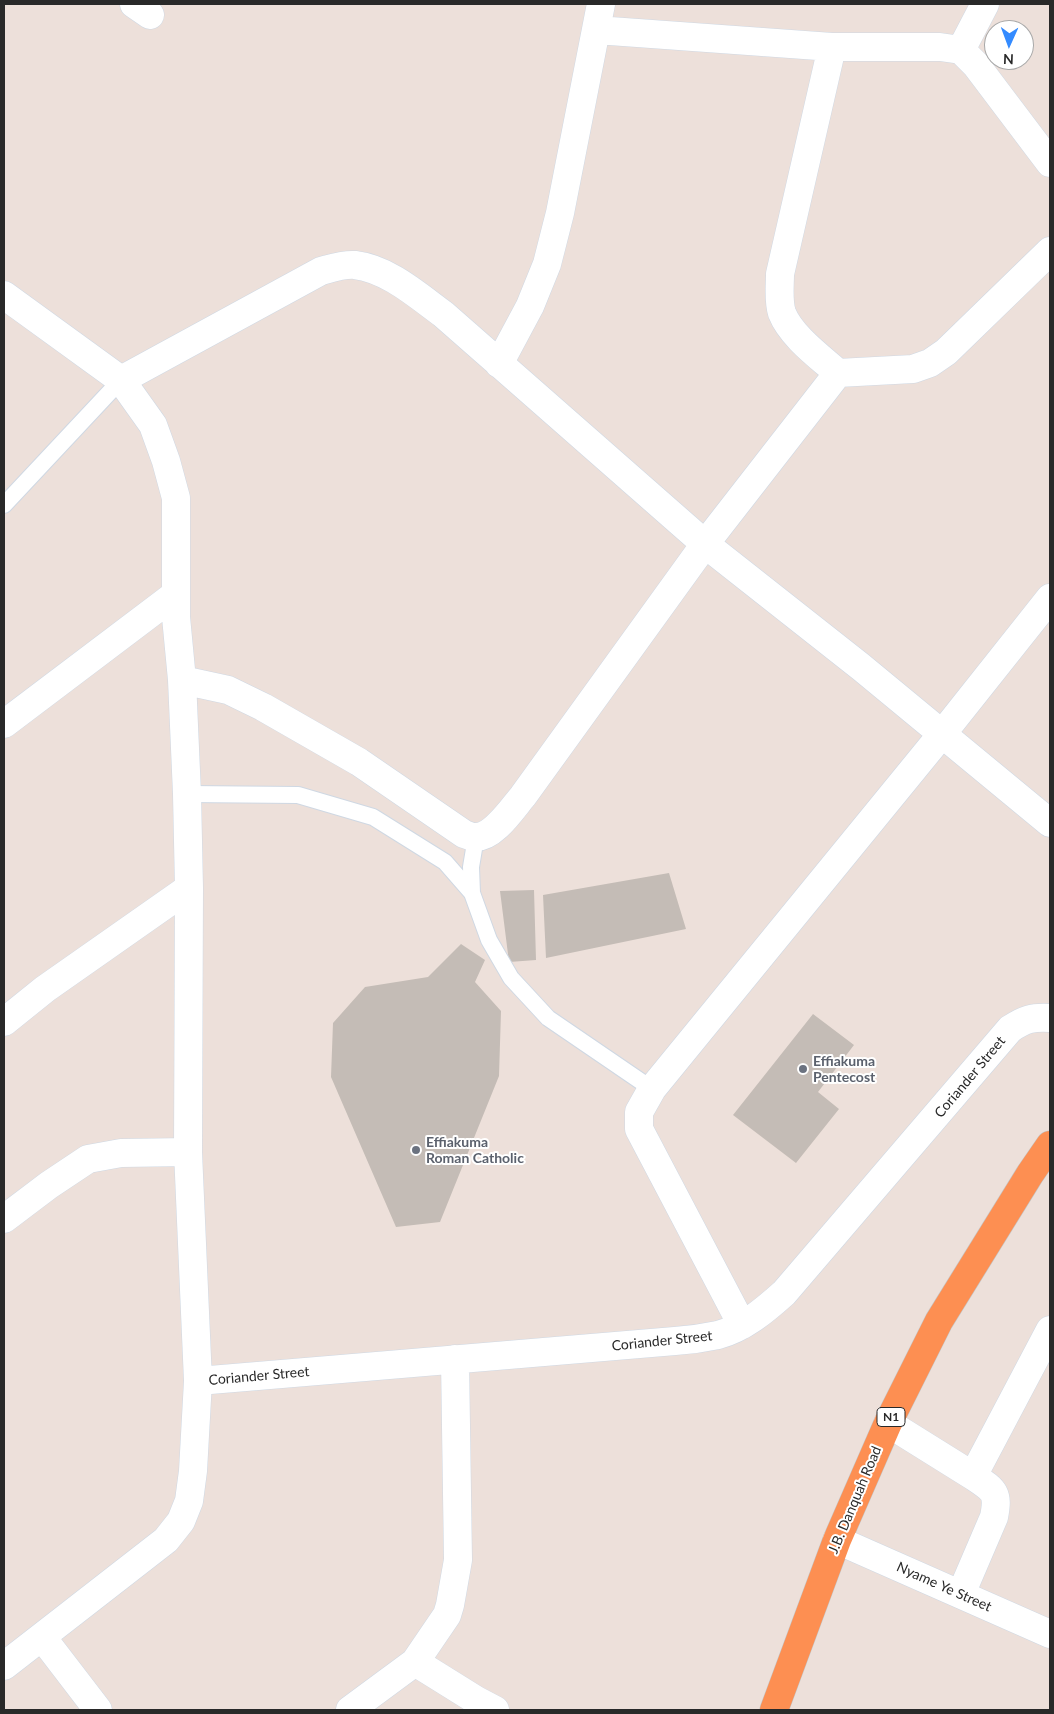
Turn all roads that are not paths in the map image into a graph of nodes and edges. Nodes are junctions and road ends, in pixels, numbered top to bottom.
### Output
1 (601, 4) edge
2 (985, 4) edge
3 (596, 30) junction
4 (832, 47) junction
5 (962, 50) junction
6 (1050, 163) edge
7 (1050, 251) edge
8 (4, 295) edge
9 (499, 364) junction
10 (838, 373) junction
11 (121, 380) junction
12 (4, 505) edge
13 (705, 544) junction
14 (176, 594) junction
15 (1050, 598) edge
16 (182, 680) junction
17 (4, 724) edge
18 (942, 734) junction
19 (187, 794) junction
20 (1050, 823) edge
21 (476, 837) junction
22 (189, 888) junction
23 (472, 893) junction
24 (1050, 1018) edge
25 (4, 1022) edge
26 (652, 1089) junction
27 (1050, 1145) edge
28 (188, 1152) junction
29 (4, 1219) edge
30 (742, 1325) junction
31 (1050, 1330) edge
32 (455, 1359) junction
33 (198, 1381) junction
34 (888, 1423) junction
35 (973, 1476) junction
36 (836, 1540) junction
37 (961, 1594) junction
38 (1050, 1634) edge
39 (42, 1637) junction
40 (415, 1662) junction
41 (4, 1666) edge
42 (98, 1710) edge
43 (350, 1710) edge
44 (495, 1710) edge
45 (774, 1710) edge

1 - 3 street
2 - 5 street
3 - 4 street
3 - 9 street
4 - 5 street
4 - 10 street
5 - 6 street
7 - 10 street
8 - 11 street
9 - 11 street
9 - 13 street
10 - 13 street
11 - 12 lane
11 - 14 street
13 - 18 street
13 - 21 street
14 - 16 street
14 - 17 street
15 - 18 street
16 - 19 street
16 - 21 street
18 - 20 street
18 - 26 street
19 - 22 street
19 - 23 lane
21 - 23 lane
22 - 25 street
22 - 28 street
23 - 26 lane
24 - 30 street, Coriander Street
26 - 30 street
27 - 34 highway, J.B. Danquah Road / N1
28 - 29 street
28 - 33 street
30 - 32 street, Coriander Street
31 - 35 street
32 - 33 street, Coriander Street
32 - 40 street
33 - 39 street
34 - 35 street
34 - 36 highway, J.B. Danquah Road / N1
35 - 37 street
36 - 37 street, Nyame Ye Street
36 - 45 highway, J.B. Danquah Road / N1
37 - 38 street, Nyame Ye Street
39 - 41 street
39 - 42 street
40 - 43 street
40 - 44 street

